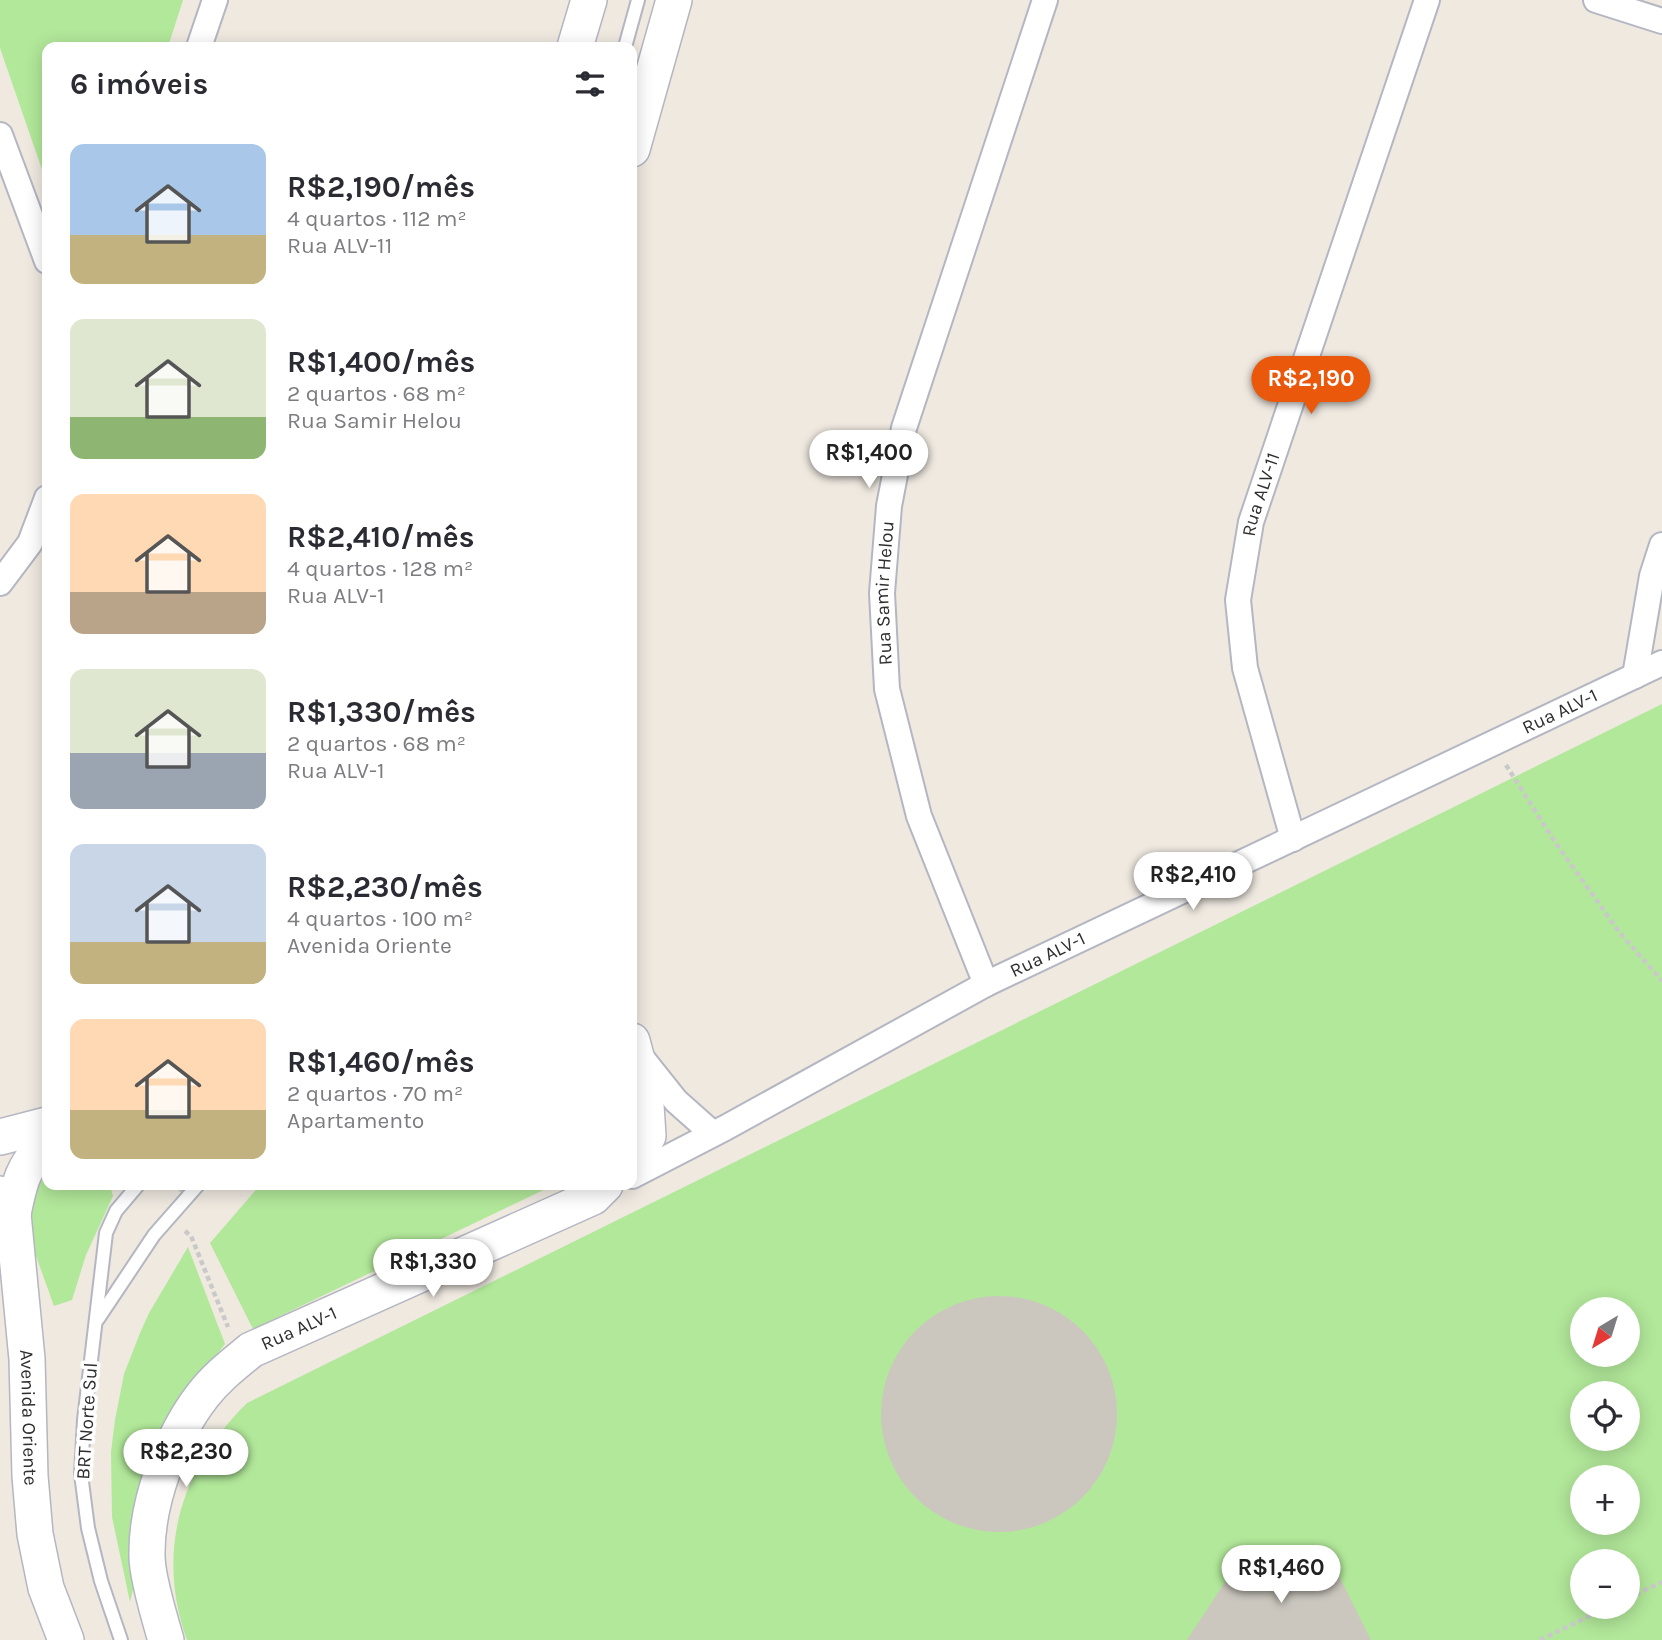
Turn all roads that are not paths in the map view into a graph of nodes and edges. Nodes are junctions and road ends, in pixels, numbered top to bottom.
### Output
1 (215, 0) edge
2 (589, 0) edge
3 (638, 0) edge
4 (674, 0) edge
5 (1045, 0) edge
6 (1427, 0) edge
7 (1596, 0) edge
8 (1662, 21) edge
9 (201, 42) edge
10 (576, 42) edge
11 (626, 42) edge
12 (637, 131) edge
13 (0, 135) edge
14 (42, 248) edge
15 (42, 511) edge
16 (1662, 545) edge
17 (0, 583) edge
18 (1662, 663) edge
19 (1635, 676) junction
20 (1293, 839) junction
21 (986, 984) junction
22 (637, 1050) edge
23 (637, 1060) edge
24 (42, 1126) edge
25 (712, 1133) junction
26 (0, 1137) edge
27 (42, 1146) edge
28 (637, 1152) edge
29 (637, 1173) edge
30 (134, 1190) edge
31 (193, 1190) edge
32 (602, 1190) edge
33 (7, 1204) edge
34 (96, 1323) junction
35 (66, 1640) edge
36 (121, 1640) edge
37 (166, 1640) edge

1 - 9 street
2 - 10 main road
3 - 11 lane
4 - 12 main road
5 - 21 street, Rua Samir Helou
6 - 20 street, Rua ALV-11
7 - 8 street
13 - 14 street
15 - 17 street
16 - 19 street
18 - 19 street, Rua ALV-1
19 - 20 street, Rua ALV-1
20 - 21 street, Rua ALV-1
21 - 25 street, Rua ALV-1
22 - 25 street
23 - 28 main road
24 - 26 main road
25 - 29 street, Rua ALV-1
27 - 33 main road, Avenida Oriente
30 - 34 lane, BRT Norte Sul
31 - 34 lane, BRT Norte Sul
32 - 37 main road, Rua ALV-1
33 - 35 main road, Avenida Oriente
34 - 36 lane, BRT Norte Sul

